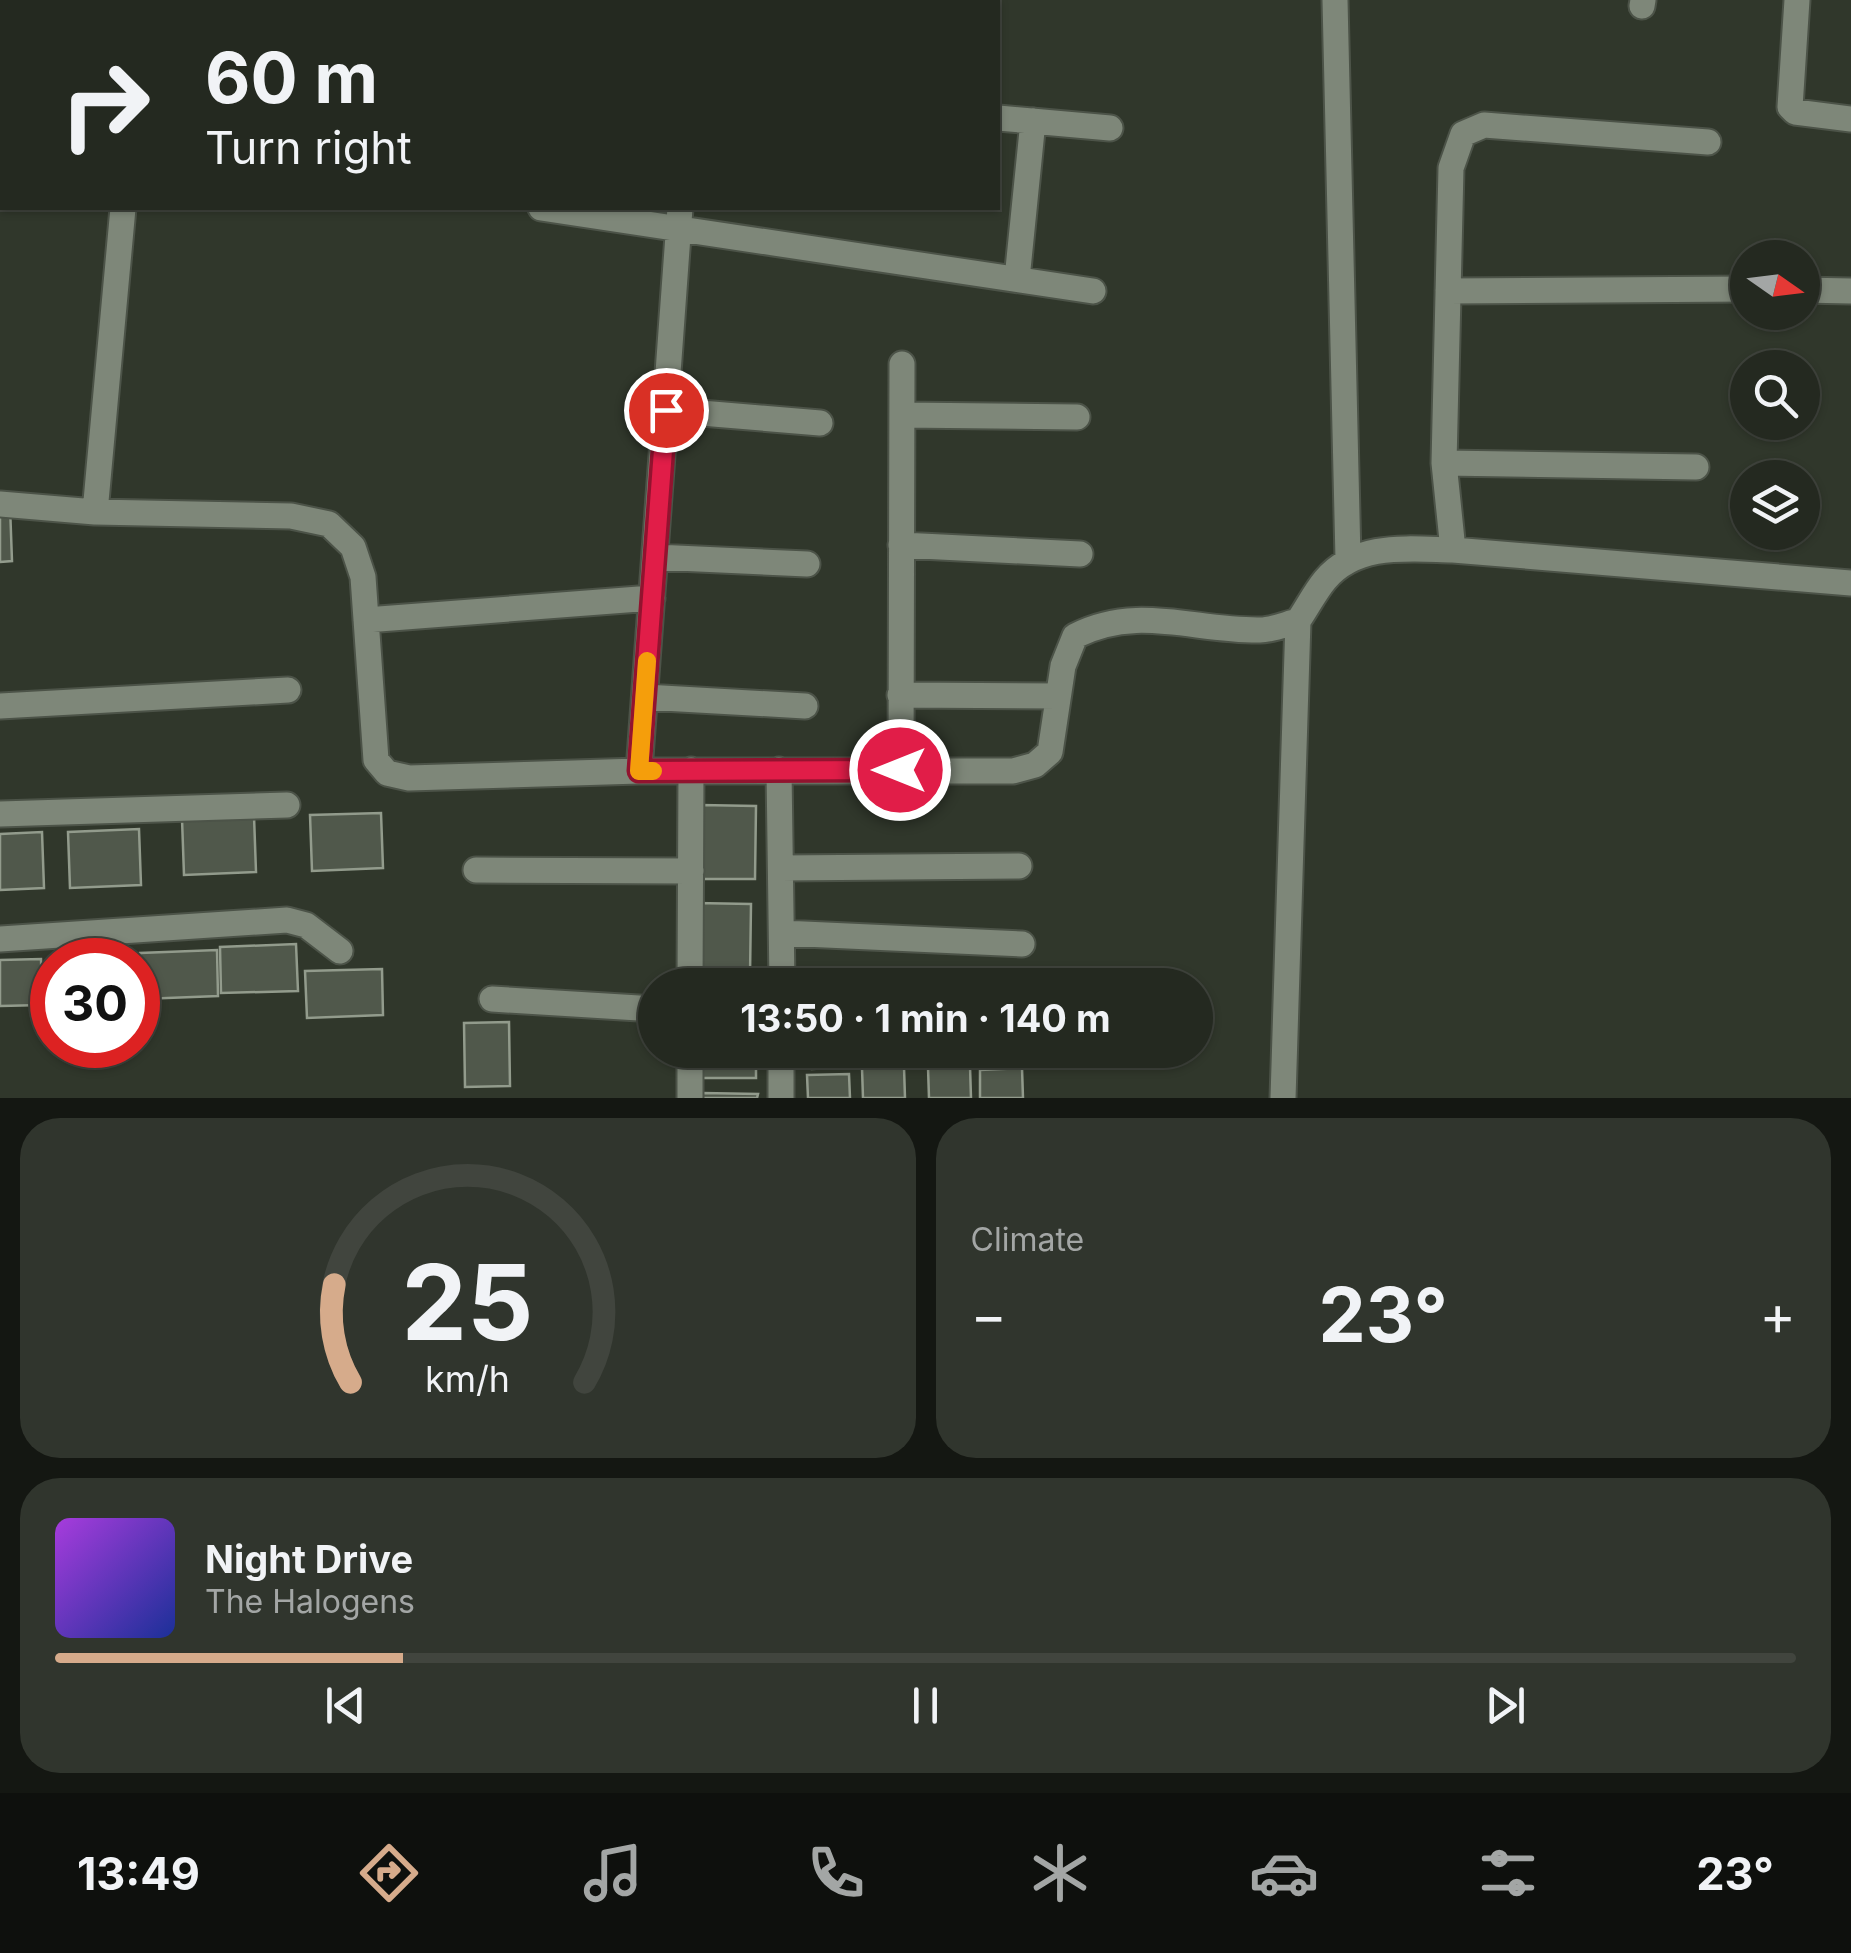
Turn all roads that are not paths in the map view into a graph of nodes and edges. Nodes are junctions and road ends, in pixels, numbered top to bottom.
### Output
1 (1335, 0) edge
2 (1797, 0) edge
3 (1000, 118) edge
4 (1851, 120) edge
5 (1032, 121) junction
6 (1110, 128) dead end
7 (1708, 142) dead end
8 (124, 210) edge
9 (569, 210) edge
10 (679, 218) edge
11 (1017, 279) junction
12 (1730, 289) edge
13 (1093, 291) dead end
14 (1448, 291) junction
15 (1820, 291) edge
16 (1851, 292) edge
17 (902, 364) dead end
18 (666, 410) junction
19 (902, 415) junction
20 (1077, 417) dead end
21 (820, 422) dead end
22 (1444, 463) junction
23 (1696, 467) dead end
24 (0, 504) edge
25 (95, 512) junction
26 (901, 545) junction
27 (1453, 550) junction
28 (1080, 554) dead end
29 (655, 557) junction
30 (1348, 559) junction
31 (807, 564) dead end
32 (1851, 584) edge
33 (652, 598) junction
34 (366, 620) junction
35 (1298, 621) junction
36 (288, 690) dead end
37 (900, 695) junction
38 (1058, 696) junction
39 (645, 697) junction
40 (0, 706) edge
41 (805, 706) dead end
42 (691, 770) junction
43 (779, 770) junction
44 (900, 770) junction
45 (639, 771) junction
46 (287, 805) dead end
47 (0, 814) edge
48 (1019, 866) dead end
49 (780, 868) junction
50 (476, 870) dead end
51 (690, 871) junction
52 (782, 932) junction
53 (0, 939) edge
54 (1022, 944) dead end
55 (340, 950) dead end
56 (690, 968) edge
57 (782, 968) edge
58 (492, 999) dead end
59 (638, 1008) edge
60 (690, 1068) edge
61 (782, 1068) edge
62 (690, 1098) edge
63 (781, 1098) edge
64 (1283, 1098) edge

1 - 30 street
2 - 4 street
3 - 5 street
5 - 6 street
5 - 11 street
7 - 14 street
8 - 25 street
9 - 10 street
10 - 11 street
10 - 18 street
11 - 13 street
12 - 14 street
14 - 22 street
15 - 16 street
17 - 19 street
18 - 21 street
18 - 29 street
19 - 20 street
19 - 26 street
22 - 23 street
22 - 27 street
24 - 25 street
25 - 34 street
26 - 28 street
26 - 37 street
27 - 30 street
27 - 32 street
29 - 31 street
29 - 33 street
30 - 35 street
33 - 34 street
33 - 39 street
34 - 45 street
35 - 38 street
35 - 64 street
36 - 40 street
37 - 38 street
37 - 44 street
38 - 44 street
39 - 41 street
39 - 45 street
42 - 43 street
42 - 45 street
42 - 51 street
43 - 44 street
43 - 49 street
46 - 47 street
48 - 49 street
49 - 52 street
50 - 51 street
51 - 56 street
52 - 54 street
52 - 57 street
53 - 55 street
58 - 59 street
60 - 62 street
61 - 63 street

